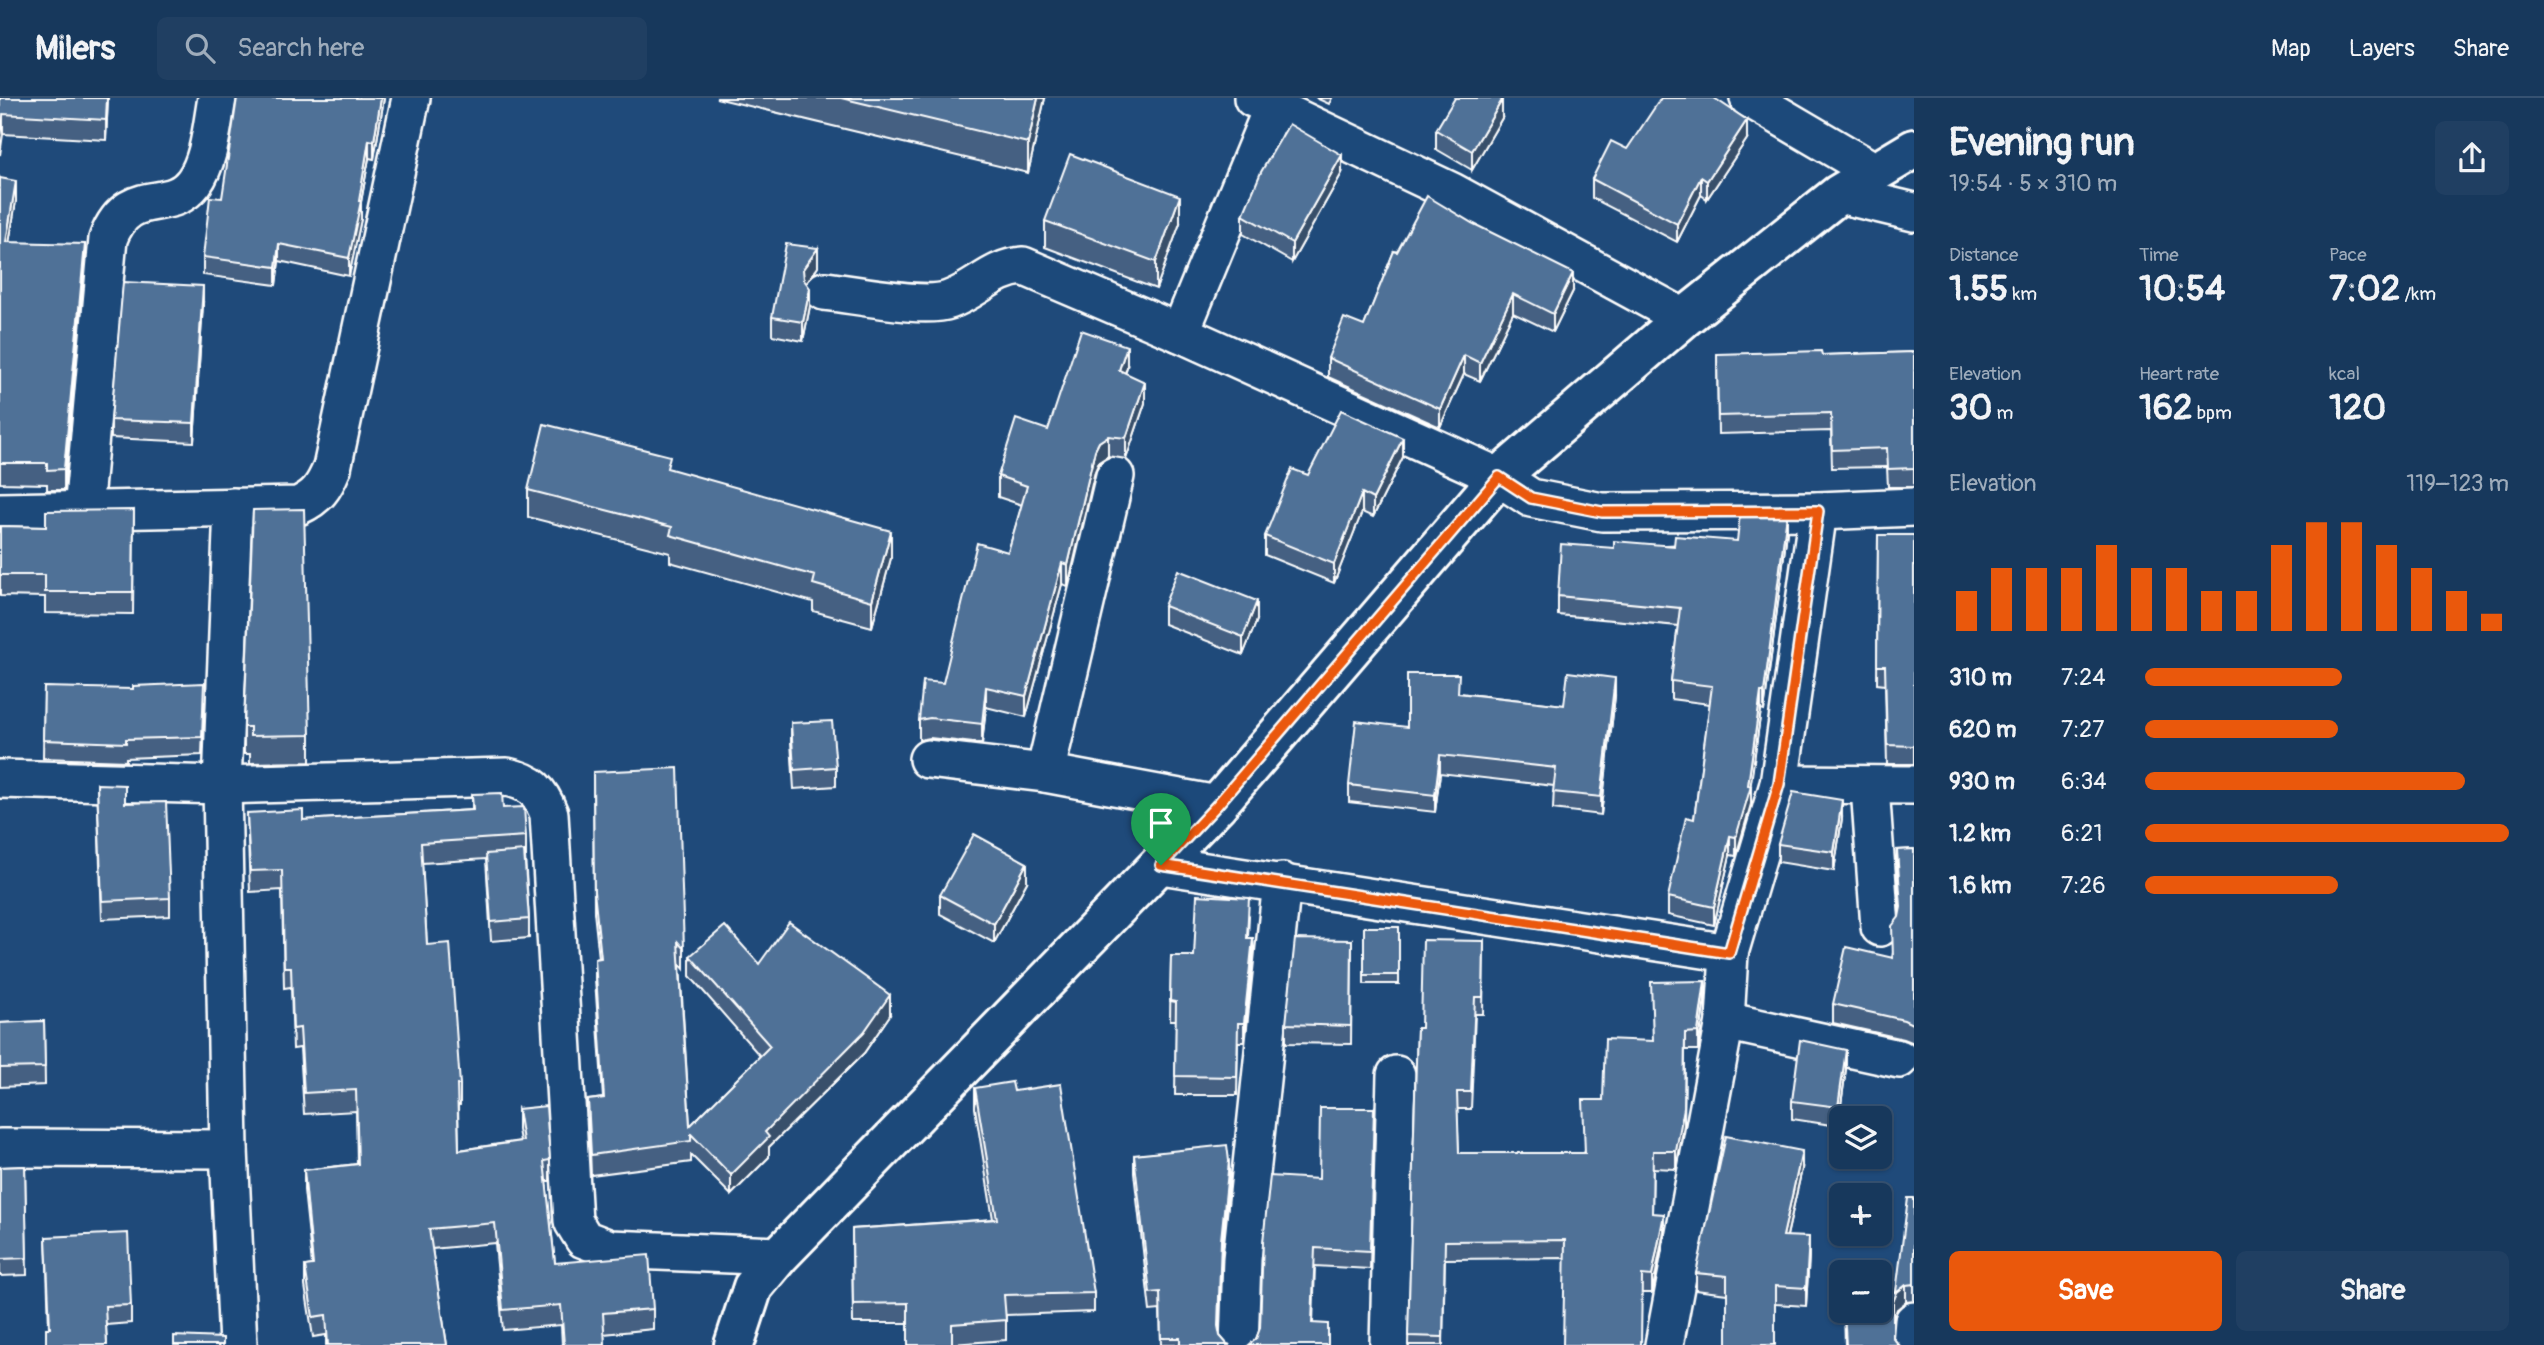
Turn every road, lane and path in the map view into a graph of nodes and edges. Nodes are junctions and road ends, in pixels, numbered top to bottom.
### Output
1 (217, 98) edge
2 (411, 98) edge
3 (1749, 98) edge
4 (1263, 102) edge
5 (1914, 149) edge
6 (1875, 172) junction
7 (1839, 194) junction
8 (1914, 212) edge
9 (824, 291) dead end
10 (1684, 318) junction
11 (1180, 333) junction
12 (1115, 476) dead end
13 (1499, 477) junction
14 (233, 507) junction
15 (1914, 507) edge
16 (83, 510) junction
17 (1818, 511) junction
18 (0, 512) edge
19 (928, 759) dead end
20 (1045, 773) junction
21 (0, 779) edge
22 (1779, 784) junction
23 (222, 785) junction
24 (1914, 785) edge
25 (1870, 787) junction
26 (1217, 805) junction
27 (1161, 865) junction
28 (1282, 882) junction
29 (1880, 927) dead end
30 (1729, 953) junction
31 (1725, 1021) junction
32 (1899, 1059) dead end
33 (1396, 1075) dead end
34 (0, 1148) edge
35 (229, 1149) junction
36 (779, 1256) junction
37 (1914, 1321) edge
38 (238, 1345) edge
39 (734, 1345) edge
40 (1239, 1345) edge
41 (1389, 1345) edge
42 (1664, 1345) edge
43 (1912, 1345) edge

1 - 16 street
2 - 14 street
3 - 6 street
4 - 10 street
4 - 11 street
5 - 6 main road
6 - 7 main road
7 - 8 street
7 - 10 main road
9 - 11 street
10 - 13 main road
11 - 13 street
12 - 20 street
13 - 17 street
13 - 26 main road
14 - 16 street
14 - 23 street
15 - 17 street
16 - 18 street
17 - 22 street
19 - 20 street
20 - 26 street
21 - 23 street
22 - 25 street
22 - 30 street
23 - 35 street
23 - 36 street
24 - 25 street
25 - 29 street
26 - 27 main road
27 - 28 street
27 - 36 main road
28 - 30 street
28 - 40 street
30 - 31 street
31 - 32 street
31 - 42 street
33 - 41 street
34 - 35 street
35 - 38 street
36 - 39 main road
37 - 43 street

